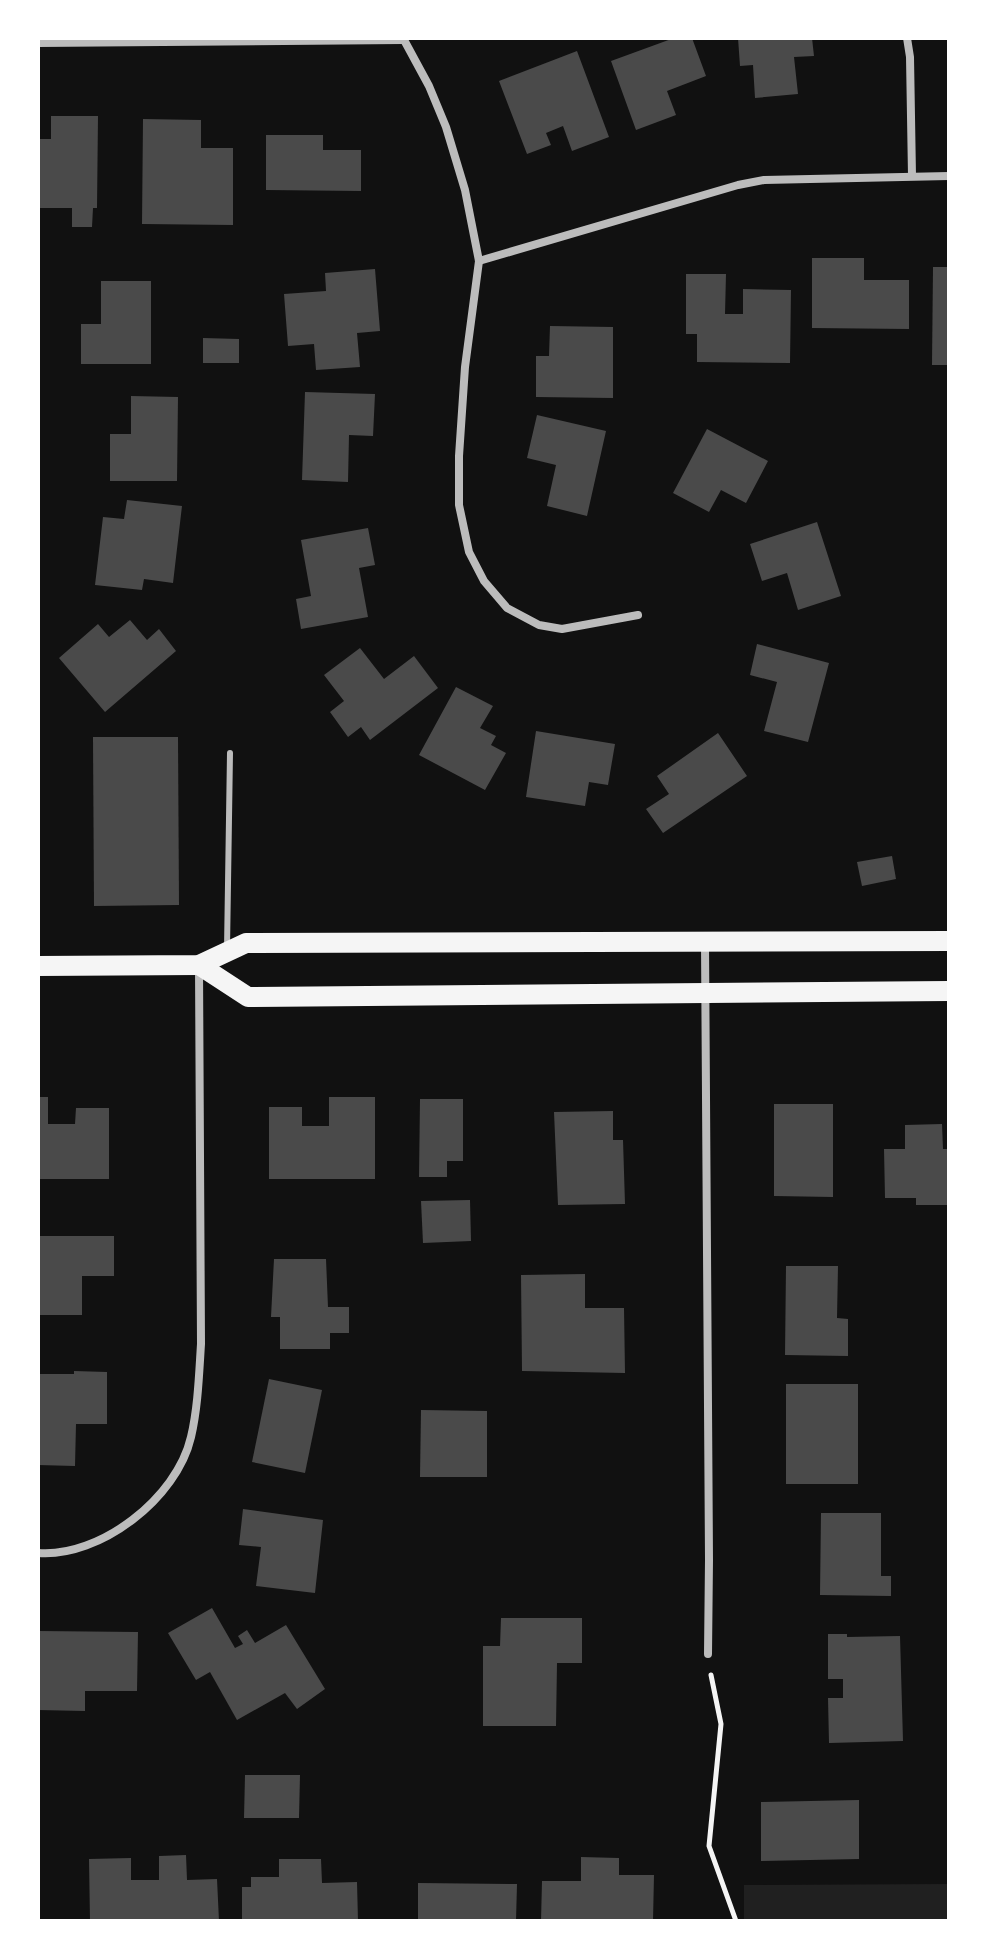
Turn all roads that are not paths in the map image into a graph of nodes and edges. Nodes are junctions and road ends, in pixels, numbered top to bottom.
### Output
1 (907, 38) edge
2 (403, 39) edge
3 (38, 43) edge
4 (912, 176) junction
5 (949, 176) edge
6 (479, 261) junction
7 (638, 615) dead end
8 (230, 753) dead end
9 (949, 941) edge
10 (705, 942) junction
11 (227, 952) junction
12 (199, 965) junction
13 (38, 966) edge
14 (949, 991) edge
15 (705, 993) junction
16 (38, 1553) edge
17 (708, 1654) road end

1 - 4 street
2 - 3 street
2 - 6 street
4 - 5 street
4 - 6 street
6 - 7 street
8 - 11 lane
9 - 10 main road
10 - 11 main road
10 - 15 street
11 - 12 main road
12 - 13 main road
12 - 15 main road
12 - 16 street
14 - 15 main road
15 - 17 street

